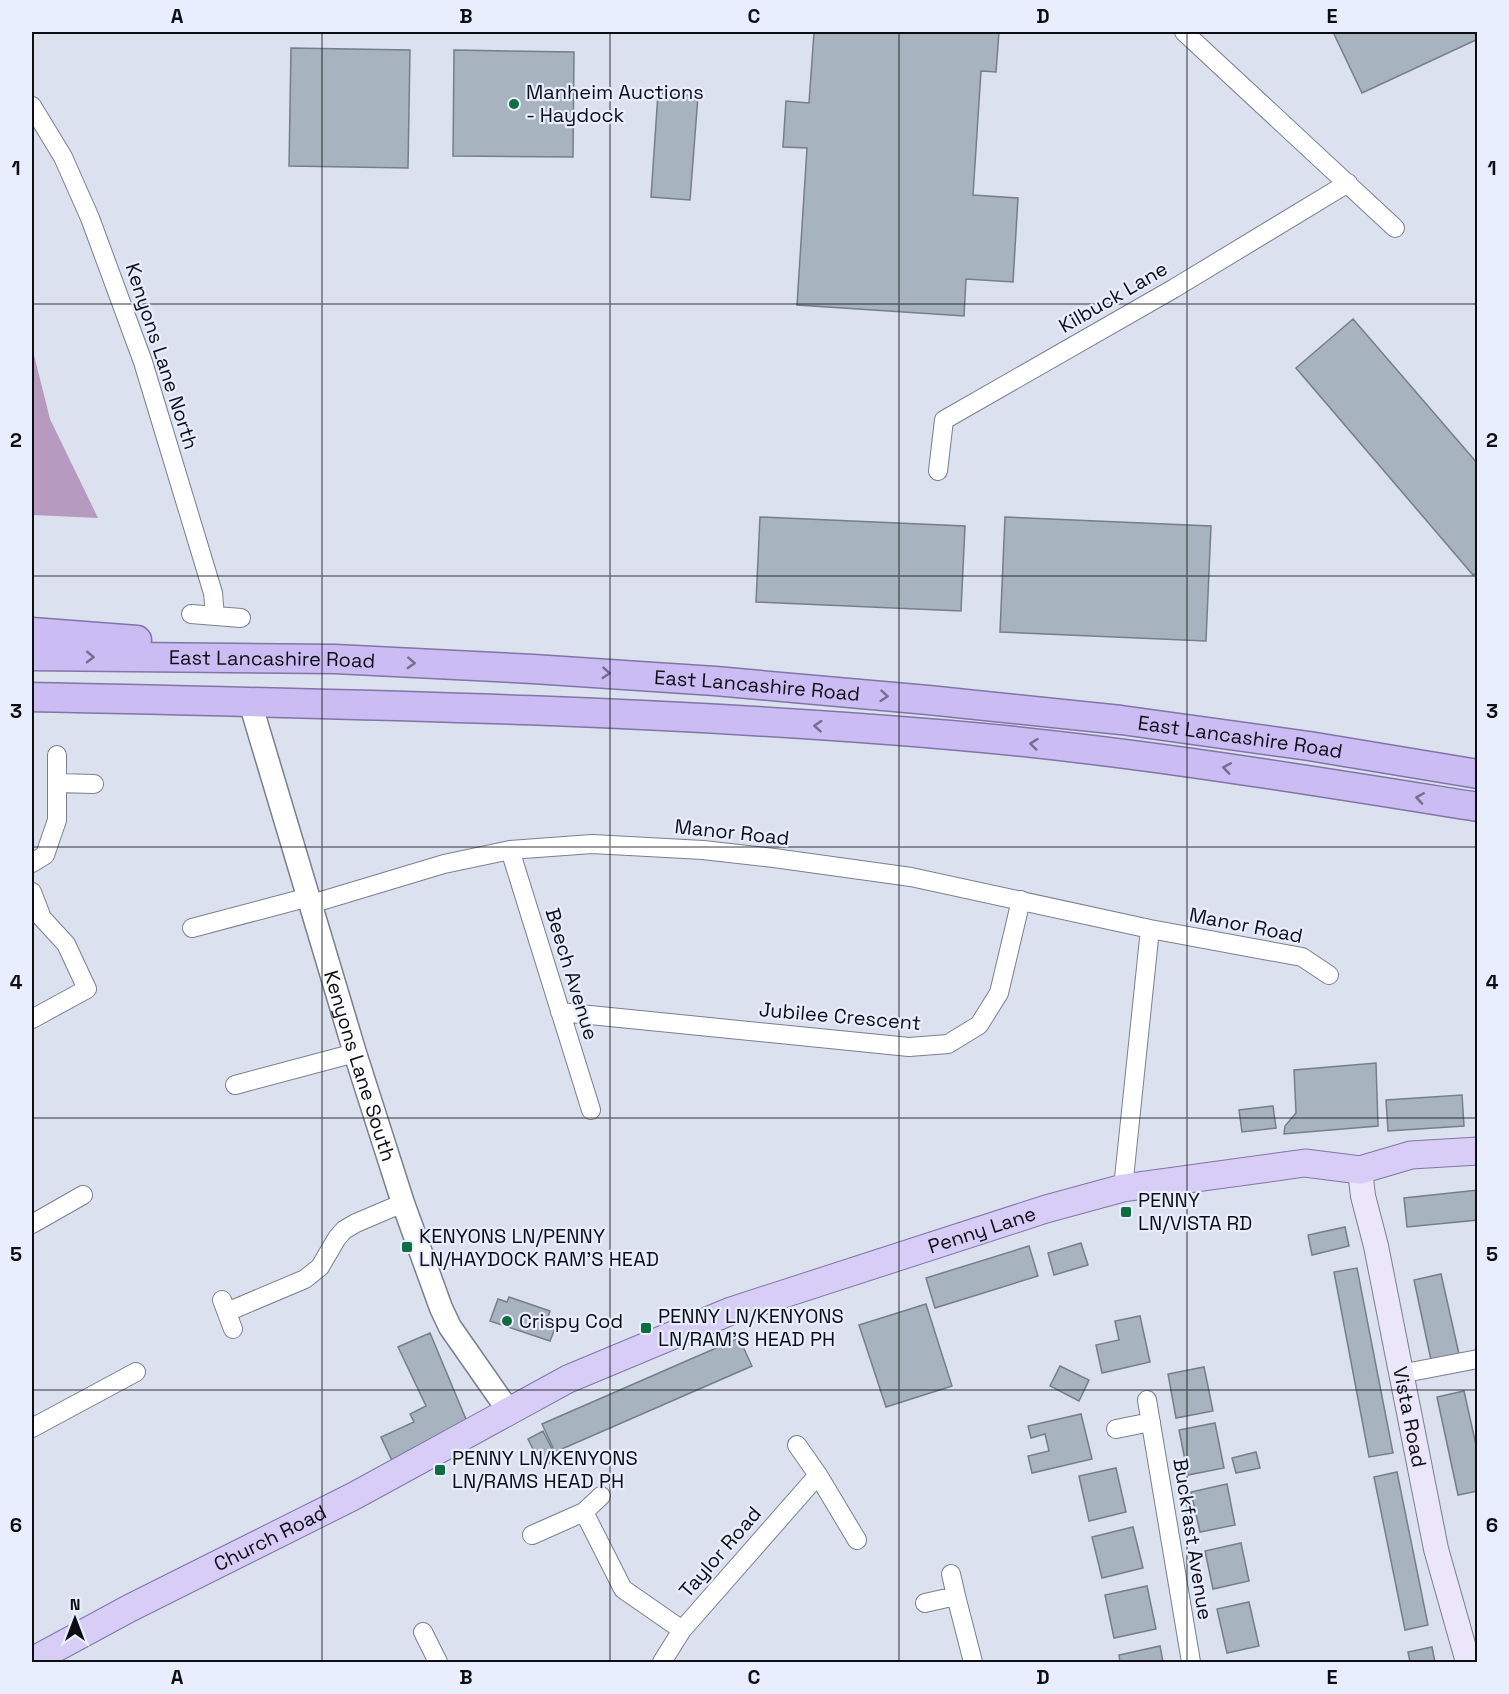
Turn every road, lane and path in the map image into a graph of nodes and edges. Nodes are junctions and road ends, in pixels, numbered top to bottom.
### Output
1 (1185, 32) edge
2 (34, 116) edge
3 (1348, 183) junction
4 (1395, 228) dead end
5 (938, 471) dead end
6 (192, 614) dead end
7 (215, 616) junction
8 (241, 618) dead end
9 (32, 632) edge
10 (32, 656) edge
11 (335, 659) junction
12 (32, 697) edge
13 (250, 702) junction
14 (57, 755) dead end
15 (1478, 774) edge
16 (57, 783) junction
17 (94, 784) dead end
18 (1478, 807) edge
19 (510, 850) junction
20 (32, 862) edge
21 (32, 892) edge
22 (310, 900) junction
23 (1021, 900) junction
24 (192, 928) dead end
25 (1150, 929) junction
26 (1329, 975) dead end
27 (560, 1012) junction
28 (32, 1019) edge
29 (355, 1053) junction
30 (235, 1085) dead end
31 (591, 1110) dead end
32 (1478, 1151) edge
33 (1360, 1170) junction
34 (1122, 1188) junction
35 (83, 1195) dead end
36 (403, 1203) junction
37 (32, 1224) edge
38 (227, 1314) dead end
39 (1478, 1359) edge
40 (136, 1372) dead end
41 (1400, 1374) junction
42 (1147, 1400) dead end
43 (508, 1410) junction
44 (1151, 1422) junction
45 (32, 1428) edge
46 (1116, 1429) dead end
47 (797, 1445) dead end
48 (818, 1475) junction
49 (601, 1496) dead end
50 (584, 1512) junction
51 (532, 1535) dead end
52 (857, 1540) dead end
53 (951, 1574) dead end
54 (956, 1596) junction
55 (925, 1603) dead end
56 (682, 1630) junction
57 (423, 1632) dead end
58 (32, 1661) edge
59 (438, 1662) edge
60 (662, 1662) edge
61 (973, 1662) edge
62 (1191, 1662) edge
63 (1468, 1662) edge

1 - 3 street
2 - 7 street, Kenyons Lane North
3 - 4 street
3 - 5 street, Kilbuck Lane
6 - 7 street
7 - 8 street
9 - 11 highway
10 -> 11 highway, East Lancashire Road
11 -> 15 highway, East Lancashire Road
12 - 13 highway, East Lancashire Road
18 -> 13 highway, East Lancashire Road
13 - 22 street, Kenyons Lane South
14 - 16 street
16 - 17 street
16 - 20 street
19 - 22 street, Manor Road
19 - 23 street, Manor Road
19 - 27 street, Beech Avenue
21 - 28 street
22 - 24 street, Manor Road
22 - 29 street, Kenyons Lane South
23 - 25 street, Manor Road
23 - 27 street, Jubilee Crescent
25 - 26 street, Manor Road
25 - 34 street
27 - 31 street, Beech Avenue
29 - 30 street
29 - 36 street, Kenyons Lane South
32 - 33 main road, Penny Lane
33 - 34 main road, Penny Lane
33 - 41 main road, Vista Road
34 - 43 main road, Penny Lane
35 - 37 street
36 - 38 street
36 - 43 street, Kenyons Lane South
39 - 41 street
40 - 45 street
41 - 63 main road, Vista Road
42 - 44 street, Buckfast Avenue
43 - 58 main road, Church Road
44 - 46 street
44 - 62 street, Buckfast Avenue
47 - 48 street
48 - 52 street
48 - 56 street, Taylor Road
49 - 50 street
50 - 51 street
50 - 56 street
53 - 54 street
54 - 55 street
54 - 61 street
56 - 60 street, Taylor Road
57 - 59 street

